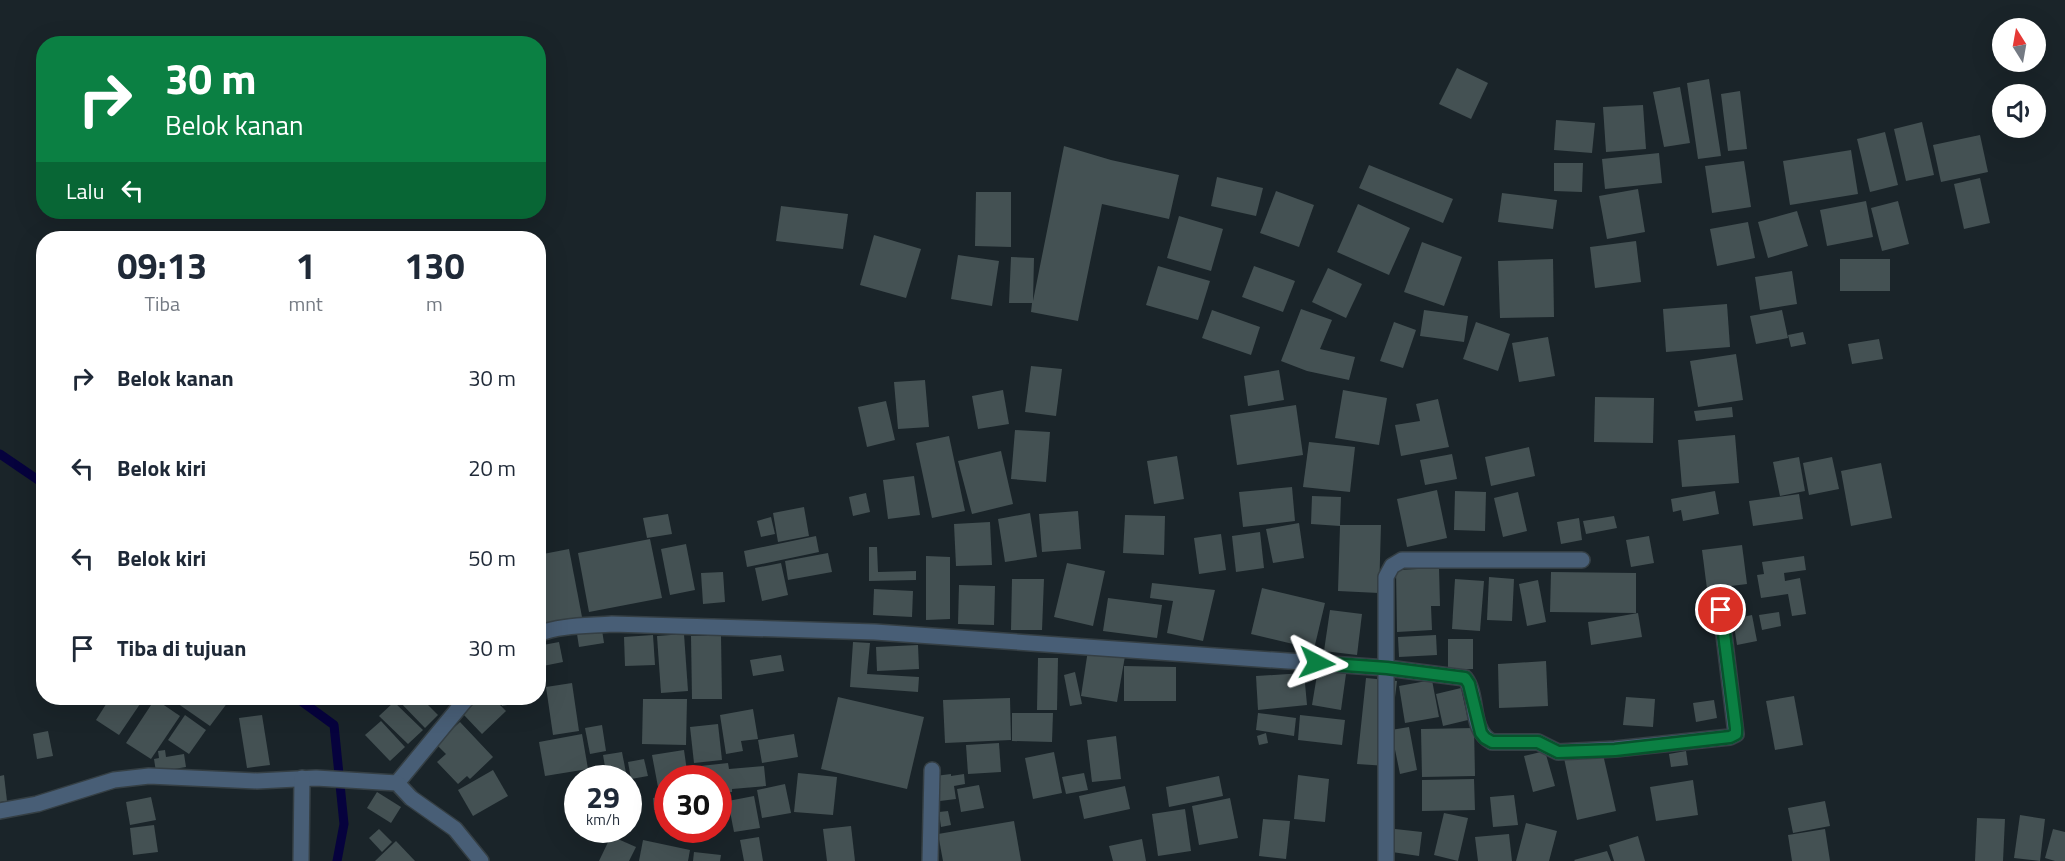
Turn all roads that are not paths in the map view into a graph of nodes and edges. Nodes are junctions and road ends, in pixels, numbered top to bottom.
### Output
1 (1582, 560) dead end
2 (1721, 610) dead end
3 (546, 631) edge
4 (1387, 668) junction
5 (461, 705) edge
6 (932, 770) dead end
7 (309, 778) junction
8 (398, 783) junction
9 (0, 811) edge
10 (301, 861) edge
11 (481, 861) edge
12 (930, 861) edge
13 (1386, 861) edge

1 - 4 street
2 - 4 street
3 - 4 street
4 - 13 street
5 - 8 street
6 - 12 street
7 - 8 street
7 - 9 street
7 - 10 street
8 - 11 street

